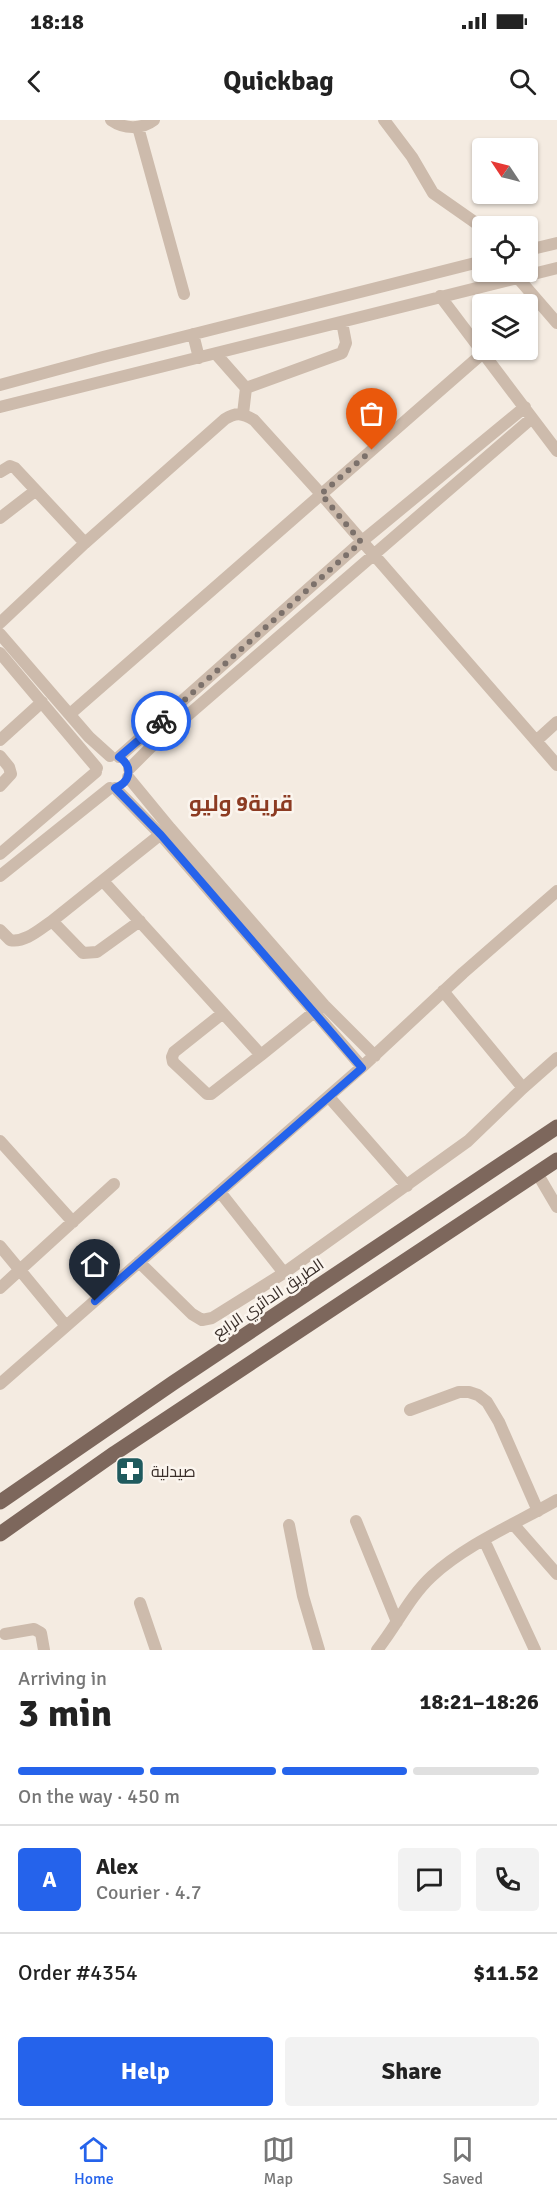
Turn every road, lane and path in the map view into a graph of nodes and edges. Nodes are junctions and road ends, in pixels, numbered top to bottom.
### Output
1 (111, 120) edge
2 (154, 120) edge
3 (384, 120) edge
4 (138, 127) junction
5 (472, 220) edge
6 (557, 243) edge
7 (538, 248) edge
8 (472, 264) edge
9 (557, 268) edge
10 (538, 273) edge
11 (501, 282) edge
12 (521, 282) edge
13 (184, 294) dead end
14 (440, 296) junction
15 (342, 322) junction
16 (557, 323) edge
17 (193, 334) junction
18 (472, 338) edge
19 (216, 354) junction
20 (199, 358) junction
21 (475, 360) edge
22 (488, 360) edge
23 (0, 385) edge
24 (246, 388) junction
25 (0, 407) edge
26 (528, 413) junction
27 (243, 414) junction
28 (557, 451) edge
29 (0, 472) edge
30 (36, 491) junction
31 (321, 494) junction
32 (0, 518) edge
33 (361, 542) junction
34 (85, 543) junction
35 (372, 554) junction
36 (0, 623) edge
37 (0, 634) edge
38 (0, 653) edge
39 (42, 702) junction
40 (70, 714) junction
41 (557, 722) edge
42 (0, 740) edge
43 (536, 741) junction
44 (0, 756) edge
45 (115, 756) junction
46 (557, 765) edge
47 (97, 770) junction
48 (128, 773) junction
49 (0, 786) edge
50 (112, 788) junction
51 (165, 831) junction
52 (0, 854) edge
53 (0, 876) edge
54 (103, 881) junction
55 (555, 897) edge
56 (52, 921) junction
57 (140, 921) junction
58 (0, 930) edge
59 (443, 991) junction
60 (324, 1005) junction
61 (223, 1013) junction
62 (314, 1013) junction
63 (261, 1055) junction
64 (375, 1056) junction
65 (557, 1058) edge
66 (362, 1068) junction
67 (522, 1088) junction
68 (328, 1097) junction
69 (557, 1127) edge
70 (0, 1141) edge
71 (557, 1160) edge
72 (537, 1173) junction
73 (114, 1184) dead end
74 (407, 1186) junction
75 (220, 1192) junction
76 (557, 1207) edge
77 (73, 1222) junction
78 (0, 1246) edge
79 (139, 1262) junction
80 (21, 1269) junction
81 (284, 1273) junction
82 (0, 1288) edge
83 (66, 1326) junction
84 (0, 1384) edge
85 (410, 1410) dead end
86 (557, 1500) edge
87 (0, 1502) edge
88 (538, 1511) junction
89 (357, 1521) dead end
90 (289, 1525) dead end
91 (514, 1525) junction
92 (0, 1534) edge
93 (484, 1540) junction
94 (557, 1574) edge
95 (140, 1603) dead end
96 (397, 1622) junction
97 (5, 1634) dead end
98 (387, 1637) junction
99 (44, 1650) edge
100 (156, 1650) edge
101 (319, 1650) edge
102 (376, 1650) edge
103 (393, 1650) edge
104 (535, 1650) edge

1 - 4 street
2 - 4 street
3 - 5 street
4 - 13 street
6 - 7 street
8 - 17 street
9 - 10 street
11 - 14 street
12 - 16 street
14 - 15 street
14 - 18 street
15 - 19 street
15 - 24 street
17 - 20 street
17 - 23 street
19 - 20 street
19 - 24 street
20 - 25 street
21 - 31 street
22 - 26 street
24 - 27 street
26 - 28 street
26 - 33 street
26 - 35 street
27 - 31 street
27 - 34 street
29 - 30 street
30 - 32 street
30 - 34 street
31 - 33 street
31 - 40 street
33 - 35 street
33 - 45 street
34 - 36 street
35 - 43 street
35 - 48 street
37 - 40 street
38 - 39 street
39 - 42 street
39 - 47 street
40 - 45 street
41 - 43 street
43 - 46 street
44 - 49 street
45 - 47 street
45 - 48 street
47 - 50 street
47 - 52 street
48 - 50 street
48 - 51 street
50 - 51 street
50 - 53 street
51 - 54 street
51 - 60 street
51 - 62 street
54 - 56 street
54 - 57 street
55 - 59 street
56 - 57 street
56 - 58 street
57 - 61 street
59 - 64 street
59 - 67 street
60 - 62 street
60 - 64 street
61 - 63 street
61 - 63 street
62 - 63 street
62 - 66 street
64 - 66 street
65 - 67 street
66 - 68 street
67 - 74 street
68 - 74 street
68 - 75 street
69 - 87 main road, الطريق الدائري الرابع
70 - 77 street
71 - 72 main road
72 - 76 street
72 - 92 main road
73 - 77 street
74 - 81 street
75 - 79 street
75 - 81 street
77 - 80 street
78 - 80 street
79 - 81 street
79 - 83 street
80 - 82 street
80 - 83 street
83 - 84 street
85 - 88 street
86 - 88 street
88 - 91 street
89 - 96 street
90 - 101 street
91 - 93 street
91 - 94 street
93 - 96 street
93 - 104 street
95 - 100 street
96 - 98 street
97 - 99 street
98 - 102 street
98 - 103 street

